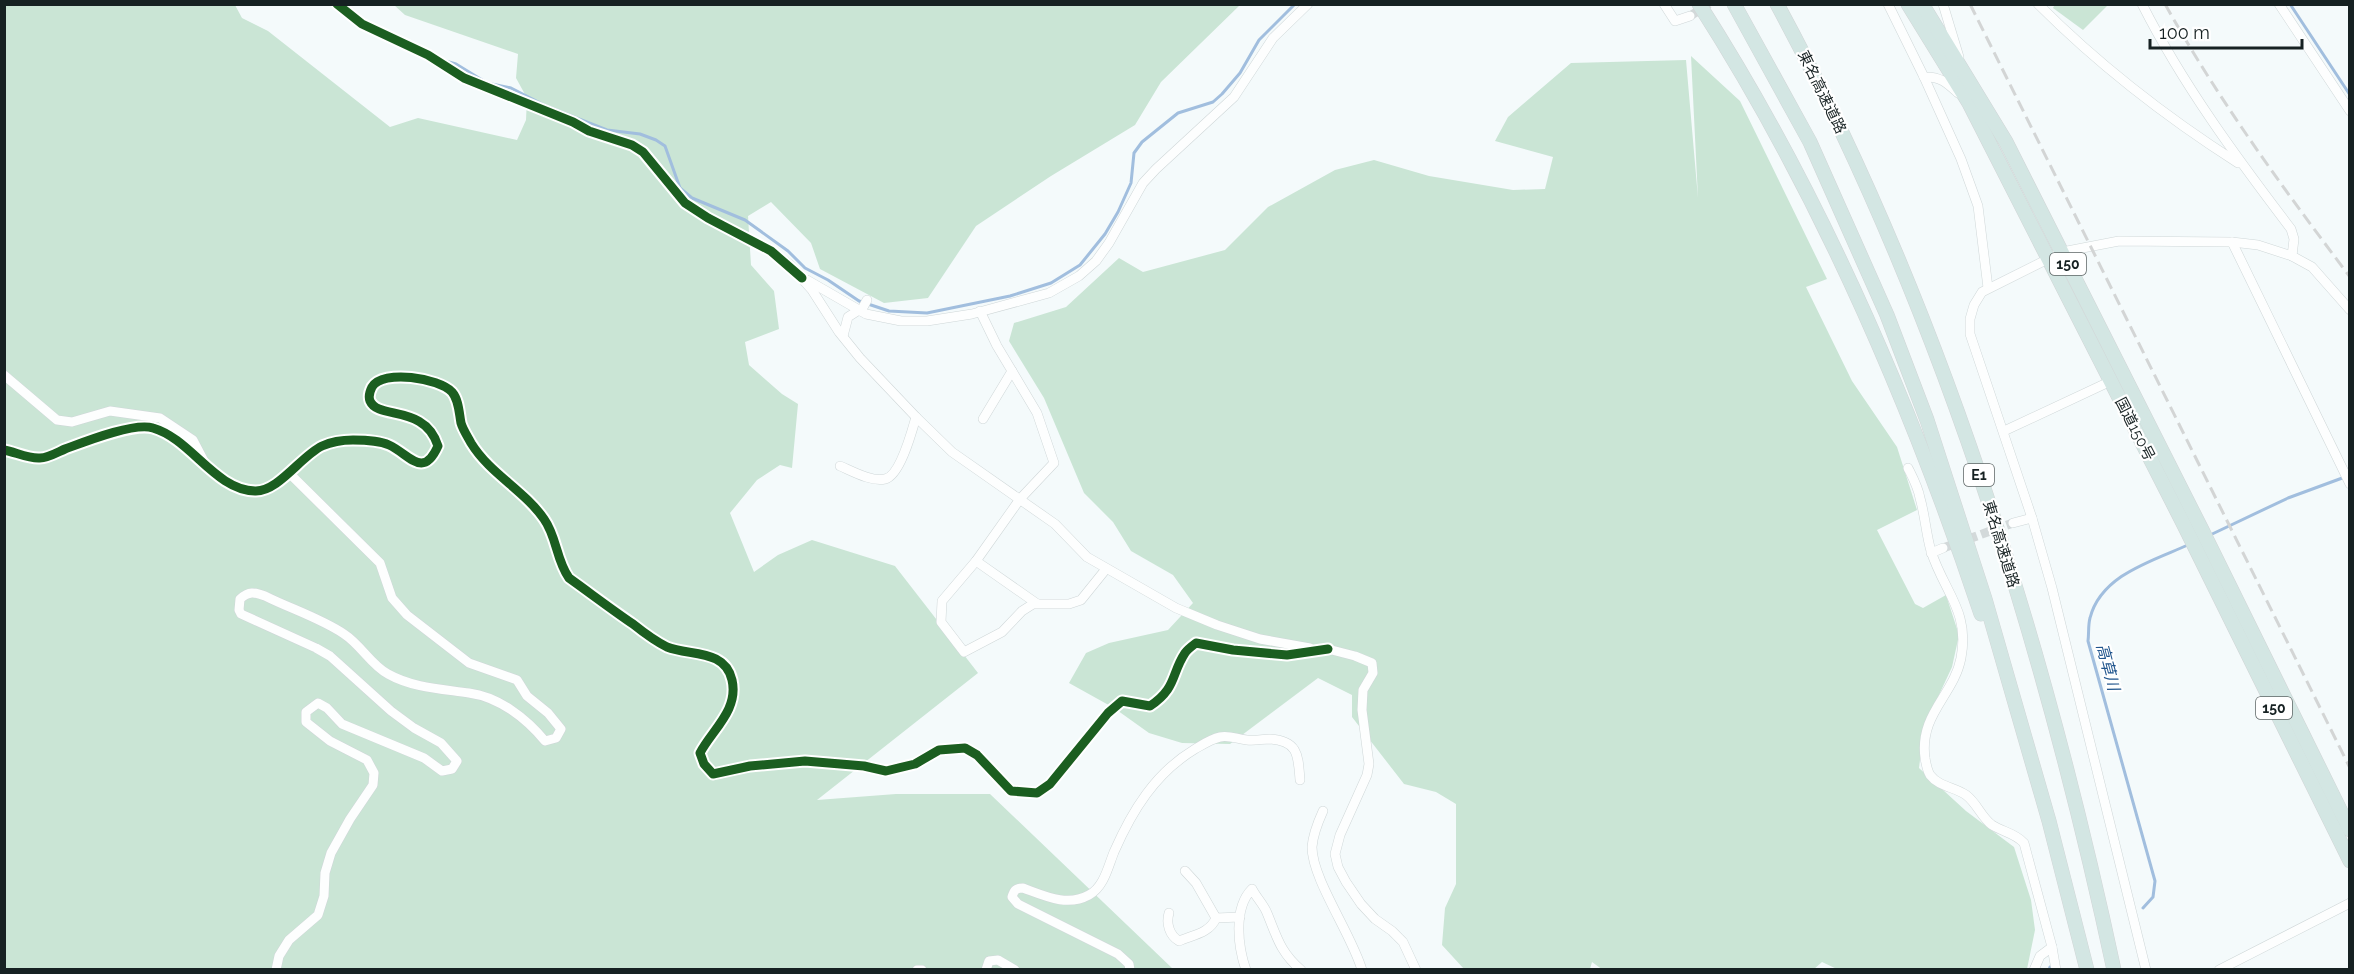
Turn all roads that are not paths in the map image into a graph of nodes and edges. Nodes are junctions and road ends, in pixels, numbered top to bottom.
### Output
1 (337, 4) edge
2 (1308, 4) edge
3 (1664, 4) edge
4 (1734, 4) edge
5 (1777, 4) edge
6 (1888, 4) edge
7 (1908, 4) edge
8 (1922, 4) edge
9 (1943, 4) edge
10 (2038, 4) edge
11 (2142, 4) edge
12 (2279, 4) edge
13 (1694, 10) edge
14 (1964, 73) junction
15 (1924, 76) junction
16 (1969, 103) junction
17 (2349, 111) edge
18 (2244, 166) junction
19 (2232, 242) junction
20 (2062, 252) junction
21 (2292, 256) junction
22 (2049, 259) junction
23 (802, 278) junction
24 (1988, 288) junction
25 (867, 300) dead end
26 (860, 310) junction
27 (2349, 310) edge
28 (980, 312) junction
29 (843, 336) junction
30 (1012, 371) junction
31 (4, 375) edge
32 (2111, 381) junction
33 (916, 417) junction
34 (983, 419) dead end
35 (2004, 431) junction
36 (4, 450) edge
37 (207, 465) junction
38 (840, 466) dead end
39 (1908, 468) dead end
40 (288, 472) junction
41 (2349, 484) edge
42 (1020, 499) junction
43 (2032, 518) junction
44 (2013, 523) tunnel mouth
45 (2195, 531) junction
46 (1944, 548) tunnel mouth
47 (1932, 553) junction
48 (976, 561) junction
49 (1106, 569) junction
50 (1036, 603) junction
51 (1328, 649) junction
52 (1300, 780) dead end
53 (1323, 811) dead end
54 (2049, 821) junction
55 (2349, 830) edge
56 (2349, 861) edge
57 (1185, 872) dead end
58 (2349, 903) edge
59 (1168, 913) dead end
60 (1240, 917) junction
61 (1216, 918) junction
62 (2052, 947) junction
63 (276, 969) edge
64 (917, 969) edge
65 (922, 969) edge
66 (986, 969) edge
67 (1015, 969) edge
68 (1130, 969) edge
69 (1246, 969) edge
70 (1301, 969) edge
71 (1362, 969) edge
72 (1416, 969) edge
73 (2034, 969) edge
74 (2056, 969) edge
75 (2087, 969) edge
76 (2114, 969) edge
77 (2146, 969) edge
78 (2219, 969) edge

1 - 23 street
2 - 28 street
3 - 13 street
4 - 54 highway, 東名高速道路 / E1
5 - 76 highway, 東名高速道路 / E1
6 - 15 street
7 - 16 highway, 国道150号 / 150
8 - 14 highway, 国道150号 / 150
9 - 14 street
10 - 18 street
11 - 18 street
12 - 17 street
13 - 54 highway, 東名高速道路 / E1
14 - 20 highway, 国道150号 / 150
15 - 16 street
15 - 24 street
16 - 22 highway, 国道150号 / 150
18 - 21 street
19 - 20 street
19 - 21 street
19 - 41 street
20 - 22 street
20 - 45 highway, 国道150号 / 150
21 - 27 street
22 - 24 street
22 - 32 highway, 国道150号 / 150
23 - 26 street
23 - 29 street
24 - 35 street
25 - 26 street
26 - 28 street
26 - 29 street
28 - 30 street
29 - 33 street
30 - 34 street
30 - 42 street
31 - 37 street
32 - 35 street
32 - 45 highway, 国道150号 / 150
33 - 38 street
33 - 42 street
35 - 43 street
36 - 37 street
37 - 40 street
39 - 47 street
40 - 51 street
40 - 63 street
42 - 48 street
42 - 49 street
43 - 44 street
43 - 77 street
45 - 55 highway, 国道150号 / 150
45 - 56 highway, 国道150号 / 150
46 - 47 street
47 - 62 street
48 - 50 street
48 - 50 street
49 - 50 street
49 - 51 street
51 - 72 street
52 - 68 street
53 - 71 street
54 - 75 highway, 東名高速道路 / E1
57 - 61 street
58 - 78 street
59 - 61 street
60 - 61 street
60 - 69 street
60 - 70 street
62 - 73 street
62 - 74 street
64 - 65 street
66 - 67 street

